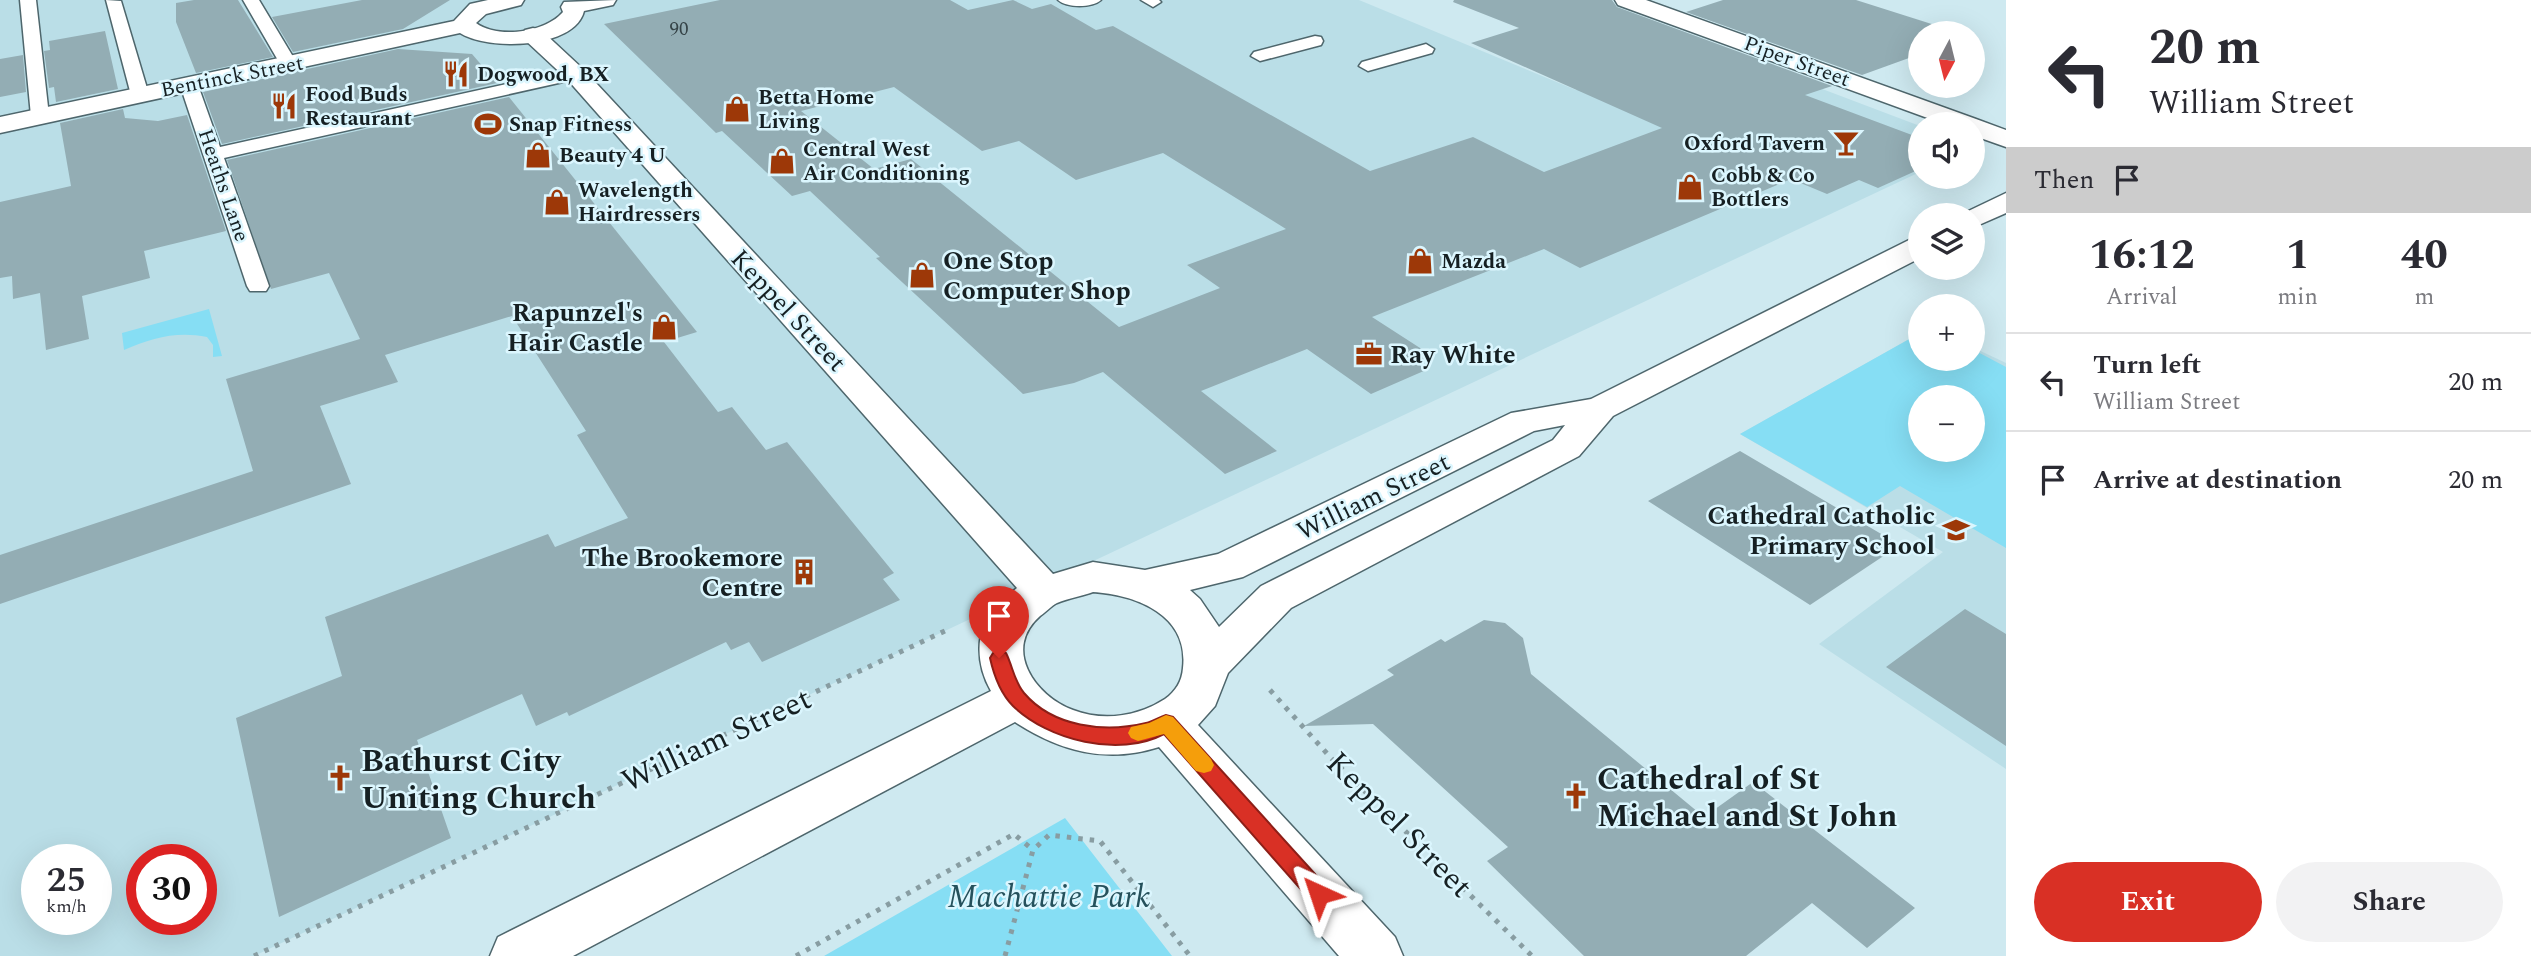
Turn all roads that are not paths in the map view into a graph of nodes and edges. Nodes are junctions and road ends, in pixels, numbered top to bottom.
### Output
1 (28, 0) edge
2 (251, 0) edge
3 (507, 0) edge
4 (605, 0) edge
5 (1066, 0) edge
6 (1093, 0) edge
7 (1626, 0) edge
8 (113, 1) edge
9 (563, 4) edge
10 (464, 26) junction
11 (533, 35) junction
12 (1315, 41) dead end
13 (1426, 50) dead end
14 (1260, 56) dead end
15 (289, 65) junction
16 (1368, 66) dead end
17 (575, 74) junction
18 (190, 85) junction
19 (140, 95) junction
20 (1934, 112) edge
21 (40, 116) junction
22 (0, 124) edge
23 (1985, 131) edge
24 (2006, 139) edge
25 (2006, 146) edge
26 (214, 154) junction
27 (2006, 156) edge
28 (2006, 202) edge
29 (1985, 212) edge
30 (1908, 252) edge
31 (258, 286) dead end
32 (1600, 408) junction
33 (1146, 585) junction
34 (1042, 589) junction
35 (1209, 664) junction
36 (1018, 699) junction
37 (1166, 722) junction
38 (518, 956) edge
39 (1375, 956) edge

1 - 21 lane
2 - 15 lane
3 - 10 street
4 - 9 street
5 - 6 lane
7 - 20 street, Piper Street
8 - 19 lane
9 - 11 street
10 - 11 street
10 - 15 street, Bentinck Street
11 - 17 street, Keppel Street
12 - 14 lane
13 - 16 lane
15 - 18 street, Bentinck Street
17 - 26 lane
17 - 34 street, Keppel Street
18 - 19 street, Bentinck Street
18 - 26 lane, Heaths Lane
19 - 21 street, Bentinck Street
21 - 22 street, Bentinck Street
23 - 24 street
25 - 27 street
26 - 31 lane, Heaths Lane
28 - 29 street
30 - 32 street, William Street
32 - 33 street, William Street
32 - 35 street, William Street
33 - 34 street, William Street
33 - 35 street, William Street
34 - 36 street, William Street
35 - 37 street, William Street
36 - 37 street, William Street
36 - 38 street
37 - 39 street

